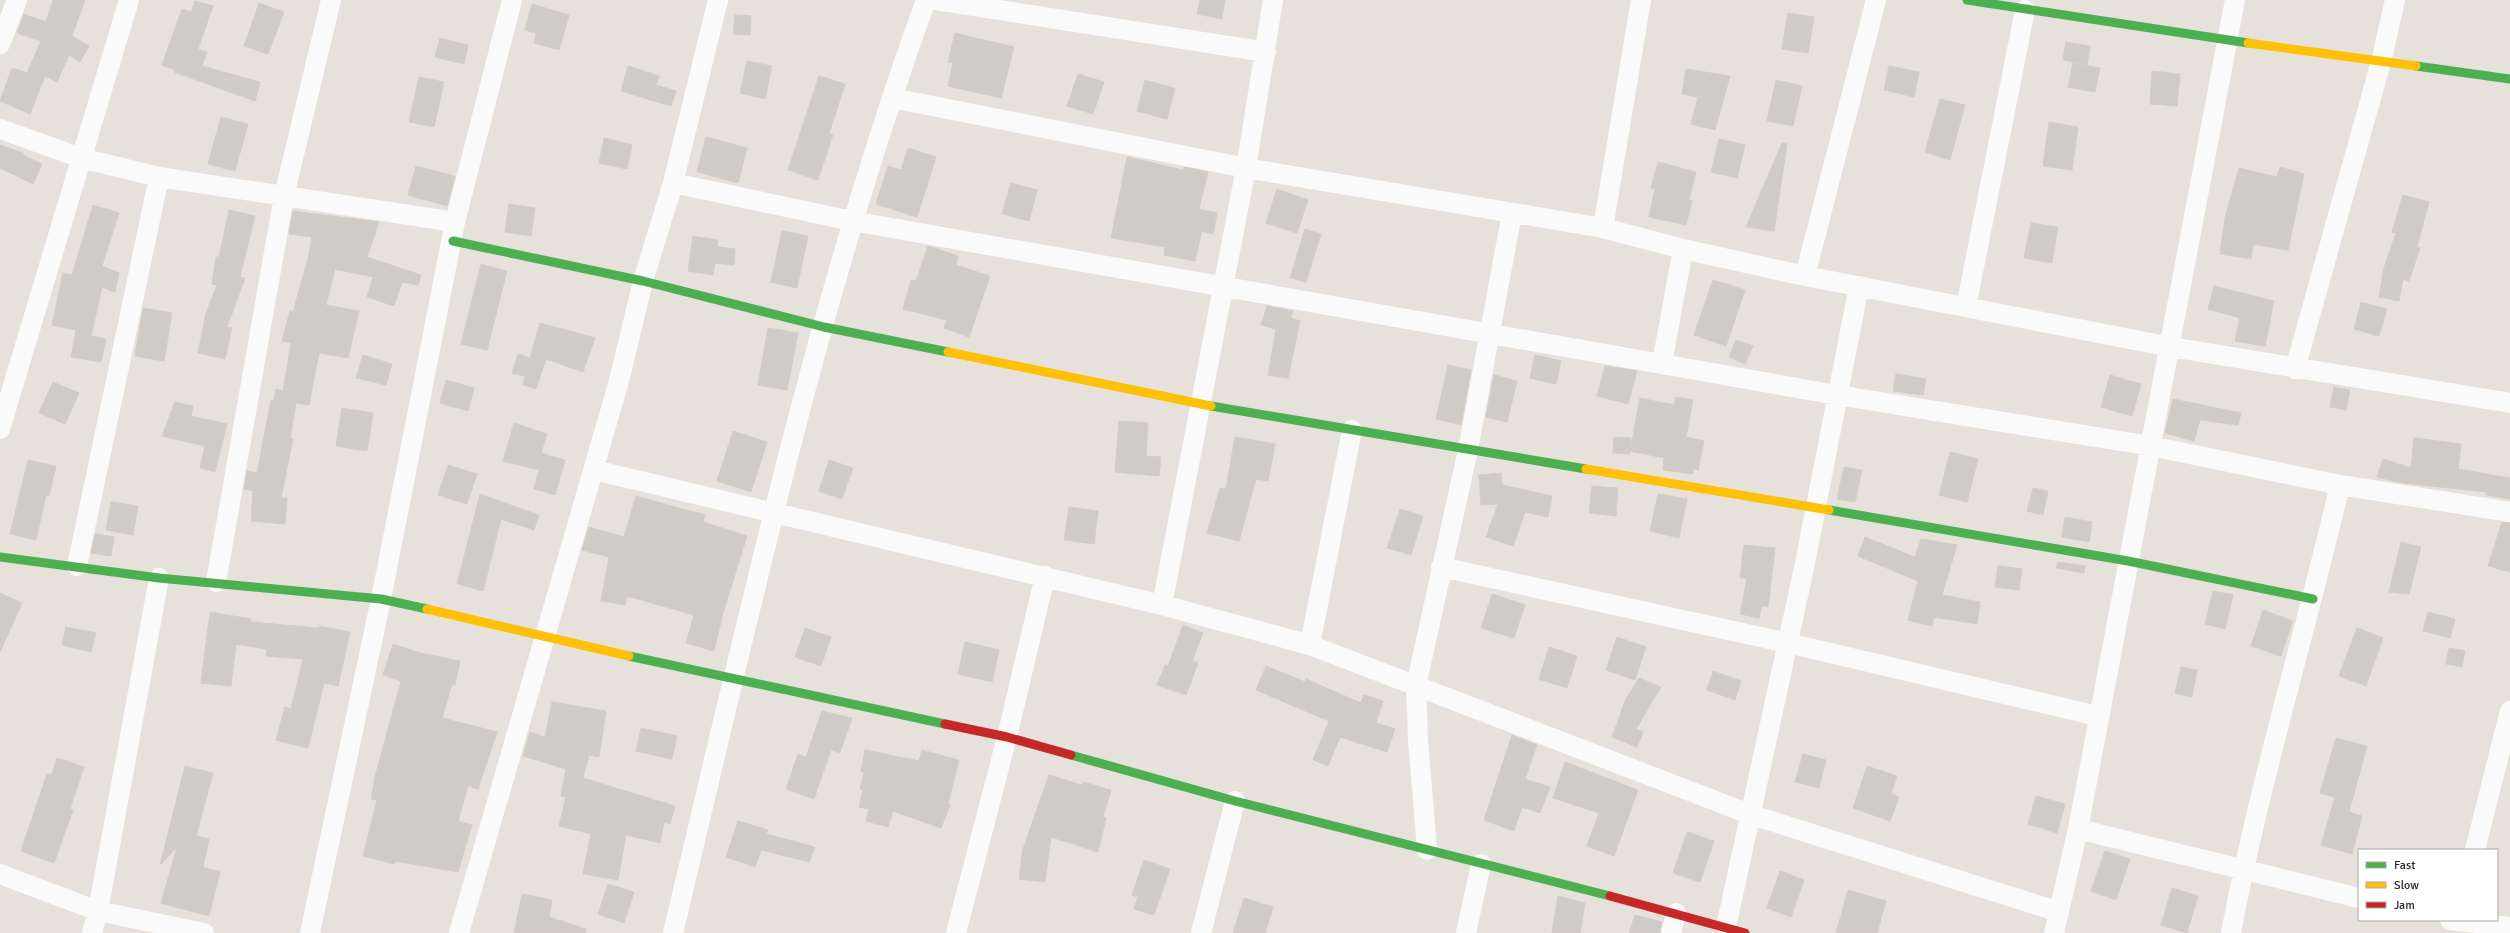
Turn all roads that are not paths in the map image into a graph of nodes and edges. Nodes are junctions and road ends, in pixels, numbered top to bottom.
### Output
1 (17, 0) edge
2 (128, 0) edge
3 (331, 0) edge
4 (512, 0) edge
5 (718, 0) edge
6 (926, 0) edge
7 (936, 0) edge
8 (1273, 0) edge
9 (1641, 0) edge
10 (1876, 0) edge
11 (1967, 0) edge
12 (2235, 0) edge
13 (2395, 0) edge
14 (2025, 10) junction
15 (2228, 40) junction
16 (0, 44) edge
17 (1266, 52) junction
18 (2381, 62) junction
19 (2510, 79) edge
20 (892, 98) junction
21 (0, 129) edge
22 (81, 158) junction
23 (1246, 168) junction
24 (159, 177) junction
25 (673, 183) junction
26 (284, 196) junction
27 (1512, 213) junction
28 (852, 221) junction
29 (1603, 228) junction
30 (454, 231) junction
31 (1683, 249) junction
32 (1805, 276) junction
33 (643, 281) junction
34 (1223, 285) junction
35 (1859, 286) junction
36 (1966, 307) junction
37 (824, 327) junction
38 (1490, 332) junction
39 (2171, 347) junction
40 (1662, 363) junction
41 (2295, 369) junction
42 (1837, 395) junction
43 (2510, 403) edge
44 (1202, 404) junction
45 (0, 429) edge
46 (1352, 430) junction
47 (2151, 446) junction
48 (1468, 450) junction
49 (594, 470) junction
50 (2340, 486) junction
51 (1817, 509) junction
52 (774, 512) junction
53 (2510, 512) edge
54 (0, 557) edge
55 (2128, 561) junction
56 (77, 566) junction
57 (1441, 567) junction
58 (1045, 576) junction
59 (159, 578) junction
60 (216, 582) junction
61 (381, 599) junction
62 (2313, 599) junction
63 (1162, 604) junction
64 (546, 638) junction
65 (1788, 643) junction
66 (1310, 645) junction
67 (734, 680) junction
68 (1416, 686) junction
69 (2510, 711) edge
70 (2098, 716) junction
71 (1007, 736) junction
72 (1235, 801) junction
73 (1752, 815) junction
74 (2078, 829) junction
75 (2475, 849) edge
76 (1428, 850) junction
77 (1481, 864) junction
78 (2242, 870) junction
79 (0, 874) edge
80 (2358, 898) edge
81 (98, 911) junction
82 (2059, 912) junction
83 (1676, 913) junction
84 (2455, 924) edge
85 (1726, 927) junction
86 (2510, 927) edge
87 (92, 933) edge
88 (204, 933) edge
89 (310, 933) edge
90 (459, 933) edge
91 (673, 933) edge
92 (956, 933) edge
93 (1201, 933) edge
94 (1466, 933) edge
95 (1671, 933) edge
96 (1745, 933) edge
97 (2054, 933) edge
98 (2230, 933) edge

1 - 16 street
2 - 22 street
3 - 26 street
4 - 30 street
5 - 25 street
6 - 20 street
7 - 17 street
8 - 17 street
9 - 29 street
10 - 32 street
11 - 14 street
12 - 15 street
13 - 18 street
14 - 15 street
14 - 36 street
15 - 18 street
15 - 39 street
17 - 23 street
18 - 19 street
18 - 41 street
20 - 23 street
20 - 28 street
21 - 22 street
22 - 24 street
22 - 45 street
23 - 27 street
23 - 34 street
24 - 26 street
24 - 56 street
25 - 28 street
25 - 33 street
26 - 30 street
26 - 60 street
27 - 29 street
27 - 38 street
28 - 34 street
28 - 37 street
29 - 31 street
30 - 33 street
30 - 61 street
31 - 32 street
31 - 40 street
32 - 35 street
33 - 37 street
33 - 49 street
34 - 38 street
34 - 44 street
35 - 36 street
35 - 42 street
36 - 39 street
37 - 44 street
37 - 52 street
38 - 40 street
38 - 48 street
39 - 41 street
39 - 47 street
40 - 42 street
41 - 43 street
42 - 47 street
42 - 51 street
44 - 46 street
44 - 63 street
46 - 48 street
46 - 66 street
47 - 50 street
47 - 55 street
48 - 51 street
48 - 57 street
49 - 52 street
49 - 64 street
50 - 53 street
50 - 62 street
51 - 55 street
51 - 65 street
52 - 58 street
52 - 67 street
54 - 56 street
55 - 62 street
55 - 70 street
56 - 59 street
57 - 65 street
57 - 68 street
58 - 63 street
58 - 71 street
59 - 60 street
59 - 81 street
60 - 61 street
61 - 64 street
61 - 89 street
62 - 78 street
63 - 66 street
64 - 67 street
64 - 90 street
65 - 70 street
65 - 73 street
66 - 68 street
67 - 71 street
67 - 91 street
68 - 73 street
68 - 76 street
69 - 75 street
70 - 74 street
71 - 72 street
71 - 92 street
72 - 76 street
72 - 93 street
73 - 82 street
73 - 85 street
74 - 78 street
74 - 82 street
76 - 77 street
77 - 83 street
77 - 94 street
78 - 80 street
78 - 98 street
79 - 81 street
81 - 87 street
81 - 88 street
82 - 97 street
83 - 85 street
83 - 95 street
84 - 86 street
85 - 96 street

